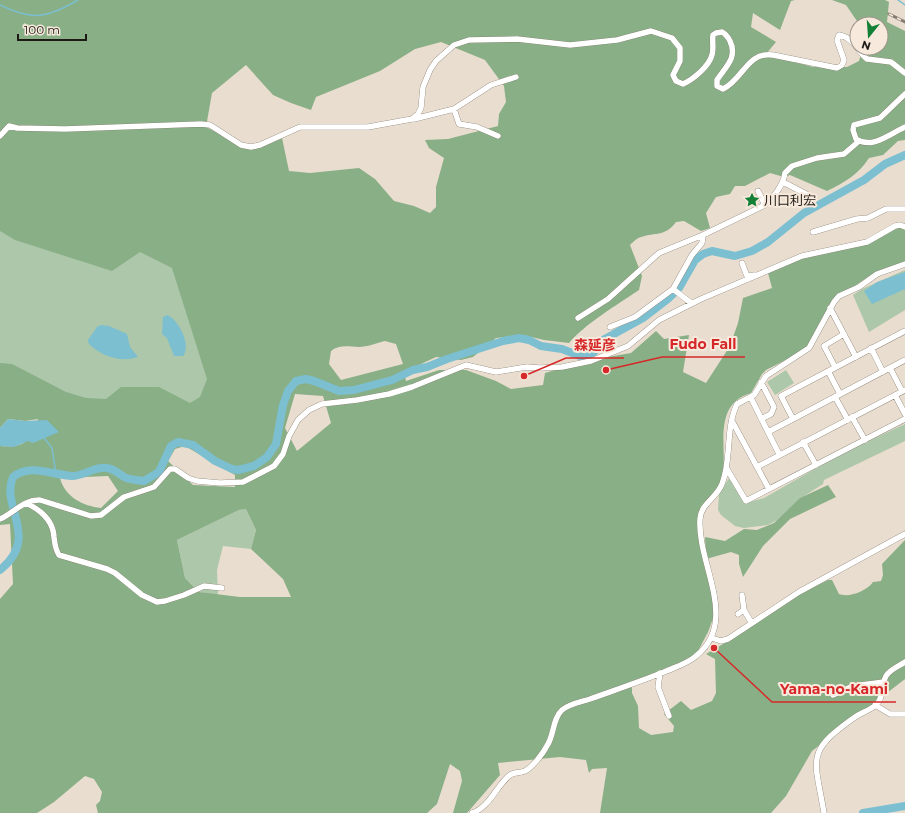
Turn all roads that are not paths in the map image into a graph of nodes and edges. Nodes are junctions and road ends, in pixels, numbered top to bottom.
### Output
1 (905, 73) edge
2 (516, 77) dead end
3 (905, 94) edge
4 (454, 109) junction
5 (412, 119) junction
6 (905, 127) edge
7 (0, 136) edge
8 (498, 136) dead end
9 (859, 141) junction
10 (783, 182) junction
11 (758, 191) dead end
12 (808, 195) dead end
13 (765, 205) junction
14 (905, 209) edge
15 (905, 227) edge
16 (813, 232) dead end
17 (703, 236) junction
18 (742, 263) dead end
19 (905, 264) edge
20 (756, 276) junction
21 (673, 290) junction
22 (691, 303) junction
23 (830, 308) junction
24 (578, 318) dead end
25 (610, 327) dead end
26 (905, 331) edge
27 (844, 334) junction
28 (871, 348) junction
29 (856, 356) junction
30 (905, 360) edge
31 (835, 367) junction
32 (890, 368) junction
33 (828, 371) junction
34 (883, 372) junction
35 (761, 382) junction
36 (904, 390) edge
37 (838, 395) junction
38 (895, 395) junction
39 (751, 398) junction
40 (905, 414) edge
41 (850, 418) junction
42 (761, 419) junction
43 (793, 419) junction
44 (905, 419) edge
45 (732, 421) junction
46 (768, 432) junction
47 (865, 440) junction
48 (803, 442) junction
49 (779, 454) junction
50 (816, 465) junction
51 (757, 466) junction
52 (727, 469) junction
53 (769, 489) junction
54 (26, 503) junction
55 (2, 518) edge
56 (905, 534) edge
57 (222, 588) dead end
58 (742, 595) dead end
59 (744, 610) junction
60 (738, 614) dead end
61 (751, 622) junction
62 (712, 638) junction
63 (905, 662) edge
64 (660, 673) junction
65 (884, 682) junction
66 (833, 695) dead end
67 (875, 705) junction
68 (905, 714) edge
69 (669, 716) dead end
70 (824, 812) edge
71 (472, 813) edge

1 - 5 street
2 - 4 street
3 - 9 street
4 - 5 street
4 - 8 street
5 - 7 street
6 - 9 street
9 - 10 street
10 - 12 street
10 - 13 street
11 - 13 street
13 - 17 street
14 - 16 street
15 - 20 street
17 - 21 street
17 - 24 street
18 - 20 street
19 - 23 street
20 - 22 street
21 - 22 street
21 - 25 street
22 - 54 street
23 - 27 street
23 - 35 street
26 - 28 street
27 - 29 street
27 - 31 street
28 - 29 street
28 - 34 street
29 - 31 street
30 - 32 street
31 - 33 street
32 - 34 street
32 - 36 street
33 - 37 street
33 - 43 street
34 - 37 street
35 - 39 street
35 - 42 street
36 - 38 street
37 - 41 street
37 - 43 street
38 - 40 street
38 - 41 street
39 - 42 street
39 - 45 street
41 - 47 street
41 - 48 street
42 - 46 street
43 - 46 street
44 - 47 street
45 - 51 street
45 - 52 street
46 - 49 street
47 - 50 street
48 - 49 street
48 - 50 street
49 - 51 street
50 - 53 street
51 - 53 street
52 - 53 street
52 - 62 street
54 - 55 street
54 - 57 street
56 - 61 street
58 - 59 street
59 - 60 street
59 - 61 street
61 - 62 street
62 - 64 street
63 - 65 street
64 - 69 street
64 - 71 street
65 - 66 street
65 - 67 street
67 - 68 street
67 - 70 street

